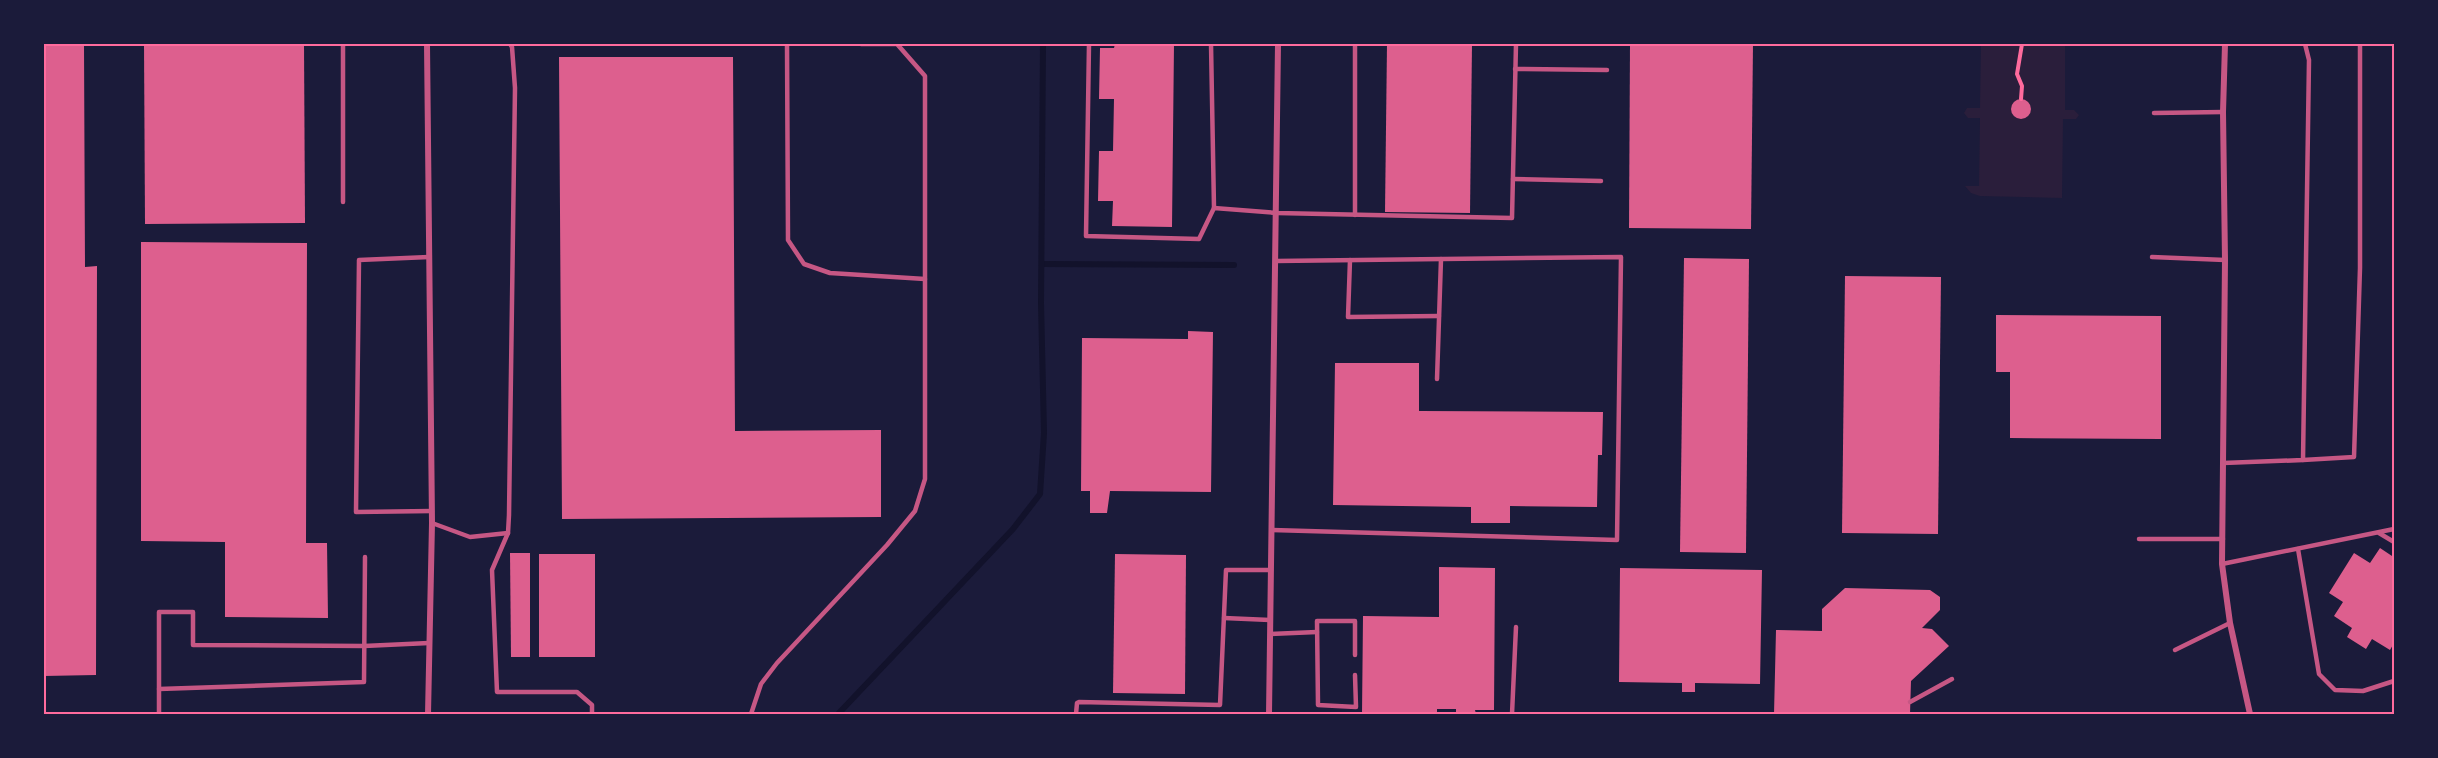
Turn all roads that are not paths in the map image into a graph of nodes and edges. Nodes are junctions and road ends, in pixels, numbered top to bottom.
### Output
1 (343, 44) edge
2 (427, 44) edge
3 (510, 44) edge
4 (787, 44) edge
5 (861, 44) edge
6 (1089, 44) edge
7 (1211, 44) edge
8 (1278, 44) edge
9 (1355, 44) edge
10 (1516, 44) edge
11 (2225, 44) edge
12 (2305, 44) edge
13 (2360, 44) edge
14 (1515, 69) junction
15 (1607, 70) dead end
16 (2223, 112) junction
17 (2154, 113) dead end
18 (1513, 179) junction
19 (1601, 181) dead end
20 (343, 202) dead end
21 (1214, 208) junction
22 (1277, 213) junction
23 (1355, 215) junction
24 (429, 257) junction
25 (2152, 257) dead end
26 (1441, 259) junction
27 (1350, 260) junction
28 (2225, 260) junction
29 (1276, 261) junction
30 (925, 279) junction
31 (1439, 316) junction
32 (1437, 379) dead end
33 (2303, 460) junction
34 (2223, 463) junction
35 (432, 512) junction
36 (432, 523) junction
37 (2394, 529) edge
38 (1272, 530) junction
39 (508, 533) junction
40 (2379, 533) junction
41 (2139, 539) dead end
42 (2223, 539) junction
43 (2394, 542) edge
44 (2298, 549) junction
45 (365, 556) dead end
46 (2222, 564) junction
47 (1271, 570) junction
48 (1224, 618) junction
49 (1270, 620) junction
50 (2230, 623) junction
51 (1516, 627) dead end
52 (1317, 632) junction
53 (1270, 634) junction
54 (429, 643) junction
55 (364, 646) junction
56 (2175, 650) dead end
57 (1355, 655) dead end
58 (1355, 675) dead end
59 (1952, 679) dead end
60 (2394, 681) edge
61 (159, 688) junction
62 (1910, 702) dead end
63 (159, 714) edge
64 (428, 714) edge
65 (592, 714) edge
66 (751, 714) edge
67 (1076, 714) edge
68 (1269, 714) edge
69 (1512, 714) edge
70 (2250, 714) edge

1 - 20 lane
2 - 24 street
3 - 39 lane
4 - 30 lane
5 - 30 lane
6 - 21 lane
7 - 21 lane
8 - 22 street
9 - 23 lane
10 - 14 lane
11 - 16 street
12 - 33 lane
13 - 33 lane
14 - 15 lane
14 - 18 lane
16 - 17 lane
16 - 28 street
18 - 19 lane
18 - 23 lane
21 - 22 lane
22 - 23 lane
22 - 29 street
24 - 35 street
24 - 35 lane
25 - 28 lane
26 - 27 lane
26 - 31 lane
26 - 38 lane
27 - 29 lane
27 - 31 lane
28 - 34 street
29 - 38 street
30 - 66 lane
31 - 32 lane
33 - 34 lane
34 - 42 street
35 - 36 street
36 - 39 lane
36 - 54 street
37 - 40 lane
38 - 47 street
39 - 65 lane
40 - 43 lane
40 - 44 lane
41 - 42 lane
42 - 46 street
44 - 46 lane
44 - 60 lane
45 - 55 lane
46 - 50 street
47 - 48 lane
47 - 49 street
48 - 49 lane
48 - 67 lane
49 - 53 street
50 - 56 lane
50 - 70 street
51 - 69 lane
52 - 53 lane
52 - 57 lane
52 - 58 lane
53 - 68 street
54 - 55 lane
54 - 64 street
55 - 61 lane
55 - 61 lane
59 - 62 lane
61 - 63 lane

